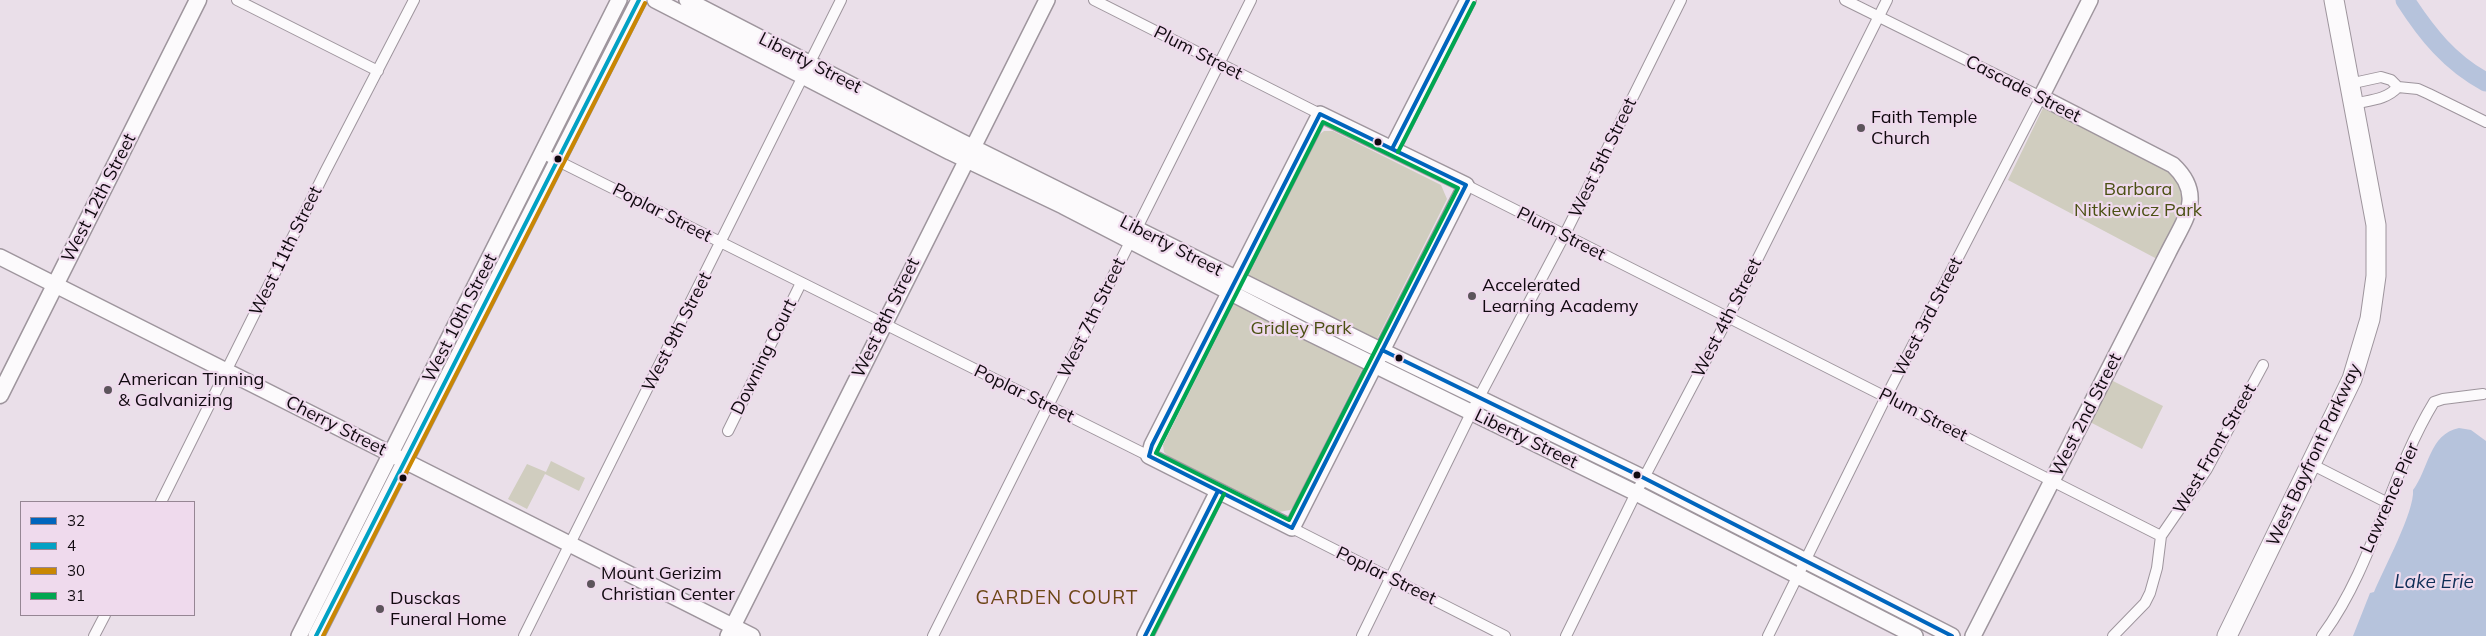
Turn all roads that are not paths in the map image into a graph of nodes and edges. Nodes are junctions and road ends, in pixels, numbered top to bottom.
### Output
1 (198, 0) edge
2 (236, 0) edge
3 (414, 0) edge
4 (619, 0) edge
5 (639, 0) edge
6 (655, 0) edge
7 (687, 0) edge
8 (841, 0) edge
9 (1047, 0) edge
10 (1094, 0) edge
11 (1251, 0) edge
12 (1468, 0) edge
13 (1681, 0) edge
14 (1845, 0) edge
15 (1887, 0) edge
16 (2090, 0) edge
17 (2334, 0) edge
18 (1878, 16) junction
19 (1219, 63) junction
20 (806, 69) junction
21 (378, 71) junction
22 (2349, 84) junction
23 (2398, 87) junction
24 (2041, 97) junction
25 (2353, 104) junction
26 (1320, 114) junction
27 (2486, 122) edge
28 (1392, 149) junction
29 (542, 153) junction
30 (969, 153) junction
31 (557, 160) junction
32 (1466, 186) junction
33 (2191, 191) joint
34 (1134, 235) junction
35 (1564, 236) junction
36 (721, 243) junction
37 (0, 257) edge
38 (1236, 278) junction
39 (801, 283) junction
40 (55, 285) junction
41 (1230, 292) junction
42 (467, 304) junction
43 (481, 312) junction
44 (1728, 318) junction
45 (884, 324) junction
46 (1382, 350) junction
47 (1374, 365) junction
48 (2263, 366) dead end
49 (227, 372) junction
50 (2483, 394) dead end
51 (0, 395) edge
52 (1480, 397) junction
53 (1886, 397) junction
54 (1048, 407) junction
55 (1472, 412) junction
56 (728, 431) dead end
57 (1149, 456) junction
58 (399, 457) junction
59 (2311, 464) junction
60 (1644, 478) junction
61 (2052, 482) junction
62 (1218, 491) junction
63 (1636, 493) junction
64 (162, 501) edge
65 (2386, 502) junction
66 (1292, 528) junction
67 (2161, 536) junction
68 (570, 544) junction
69 (1805, 561) junction
70 (1797, 575) junction
71 (1390, 578) junction
72 (322, 608) junction
73 (104, 616) edge
74 (730, 631) edge
75 (94, 636) edge
76 (299, 636) edge
77 (316, 636) edge
78 (524, 636) edge
79 (752, 636) edge
80 (933, 636) edge
81 (1144, 636) edge
82 (1362, 636) edge
83 (1505, 636) edge
84 (1566, 636) edge
85 (1768, 636) edge
86 (1915, 636) edge
87 (1952, 636) edge
88 (1974, 636) edge
89 (2113, 636) edge
90 (2227, 636) edge
91 (2322, 636) edge

1 - 40 main road, West 12th Street
2 - 21 street
3 - 21 street, West 11th Street
4 - 29 street, West 10th Street
5 - 31 street, West 10th Street
6 - 20 street, Liberty Street
7 - 20 street, Liberty Street
8 - 20 street, West 9th Street
9 - 30 street, West 8th Street
10 - 19 street, Plum Street
11 - 19 street, West 7th Street
12 - 28 street
13 - 35 street, West 5th Street
14 - 18 street, Cascade Street
15 - 18 street, West 4th Street
16 - 24 street, West 3rd Street
17 - 22 highway, West Bayfront Parkway
18 - 24 street, Cascade Street
18 - 44 street, West 4th Street
19 - 26 street, Plum Street
19 - 34 street, West 7th Street
20 - 30 street, Liberty Street
20 - 36 street, West 9th Street
21 - 49 street, West 11th Street
22 - 23 street
22 - 25 highway, West Bayfront Parkway
23 - 25 street
23 - 27 street
24 - 33 street, Cascade Street
24 - 53 street, West 3rd Street
25 - 59 highway, West Bayfront Parkway
26 - 28 street, Plum Street
26 - 38 street
28 - 32 street, Plum Street
29 - 31 street, Poplar Street
29 - 42 street, West 10th Street
30 - 34 street, Liberty Street
30 - 45 street, West 8th Street
31 - 36 street, Poplar Street
31 - 43 street, West 10th Street
32 - 35 street, Plum Street
32 - 46 street
33 - 61 street, West 2nd Street
34 - 38 street, Liberty Street
34 - 41 street, Liberty Street
34 - 54 street, West 7th Street
35 - 44 street, Plum Street
35 - 52 street, West 5th Street
36 - 39 street, Poplar Street
36 - 68 street, West 9th Street
37 - 40 street, Cherry Street
38 - 41 street
38 - 46 street, Liberty Street
39 - 45 street, Poplar Street
39 - 56 street, Downing Court
40 - 49 street, Cherry Street
40 - 51 main road, West 12th Street
41 - 47 street, Liberty Street
41 - 57 street
42 - 43 street
42 - 58 street, West 10th Street
43 - 58 street, West 10th Street
44 - 53 street, Plum Street
44 - 60 street, West 4th Street
45 - 54 street, Poplar Street
45 - 74 street, West 8th Street
46 - 47 street
46 - 52 street, Liberty Street
47 - 55 street, Liberty Street
47 - 66 street
48 - 67 street, West Front Street
49 - 58 street, Cherry Street
49 - 64 street, West 11th Street
50 - 65 street, Lawrence Pier
52 - 55 street, West 5th Street
52 - 60 street, Liberty Street
53 - 61 street, Plum Street
53 - 69 street, West 3rd Street
54 - 57 street, Poplar Street
54 - 80 street, West 7th Street
55 - 63 street, Liberty Street
55 - 71 street, West 5th Street
57 - 62 street, Poplar Street
58 - 68 street, Cherry Street
58 - 72 street, West 10th Street
59 - 65 street
59 - 90 highway, West Bayfront Parkway
60 - 63 street, West 4th Street
60 - 69 street, Liberty Street
61 - 67 street, Plum Street
61 - 88 street, West 2nd Street
62 - 66 street, Poplar Street
62 - 81 street
63 - 70 street, Liberty Street
63 - 84 street, West 4th Street
65 - 91 street, Lawrence Pier
66 - 71 street, Poplar Street
67 - 89 street, West Front Street
68 - 74 street, Cherry Street
68 - 78 street, West 9th Street
69 - 70 street, West 3rd Street
69 - 87 street, Liberty Street
70 - 85 street, West 3rd Street
70 - 86 street, Liberty Street
71 - 82 street, West 5th Street
71 - 83 street, Poplar Street
72 - 76 street, West 10th Street
72 - 77 street, West 10th Street
73 - 75 street
74 - 79 street, Cherry Street

